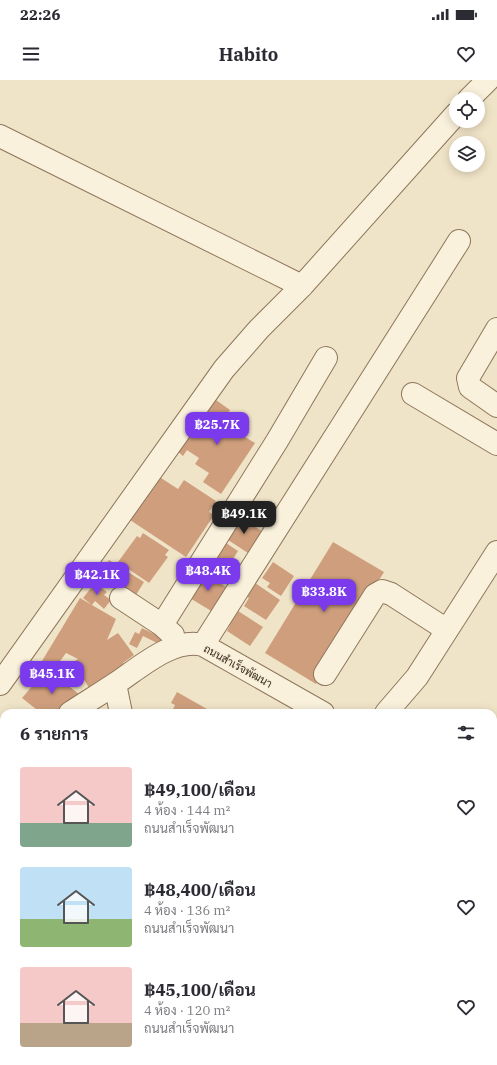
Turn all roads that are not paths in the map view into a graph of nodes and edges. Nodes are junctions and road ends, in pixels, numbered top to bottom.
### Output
1 (449, 122) edge
2 (0, 136) edge
3 (459, 241) dead end
4 (302, 286) junction
5 (497, 329) edge
6 (326, 358) dead end
7 (413, 394) dead end
8 (497, 406) edge
9 (497, 444) edge
10 (497, 552) edge
11 (121, 598) dead end
12 (162, 625) junction
13 (447, 630) junction
14 (203, 645) junction
15 (180, 646) junction
16 (325, 674) dead end
17 (0, 684) edge
18 (115, 684) junction
19 (76, 709) edge
20 (120, 709) edge
21 (316, 709) edge
22 (389, 709) edge

1 - 4 street
2 - 4 street
3 - 14 street
4 - 17 street
5 - 8 street
6 - 12 street
7 - 9 street
10 - 13 street
11 - 12 street
12 - 15 street
13 - 16 street
13 - 22 street
14 - 15 street, ถนนสำเร็จพัฒนา
14 - 21 street, ถนนสำเร็จพัฒนา
15 - 18 street, ถนนสำเร็จพัฒนา
18 - 19 street, ถนนสำเร็จพัฒนา
18 - 20 street

